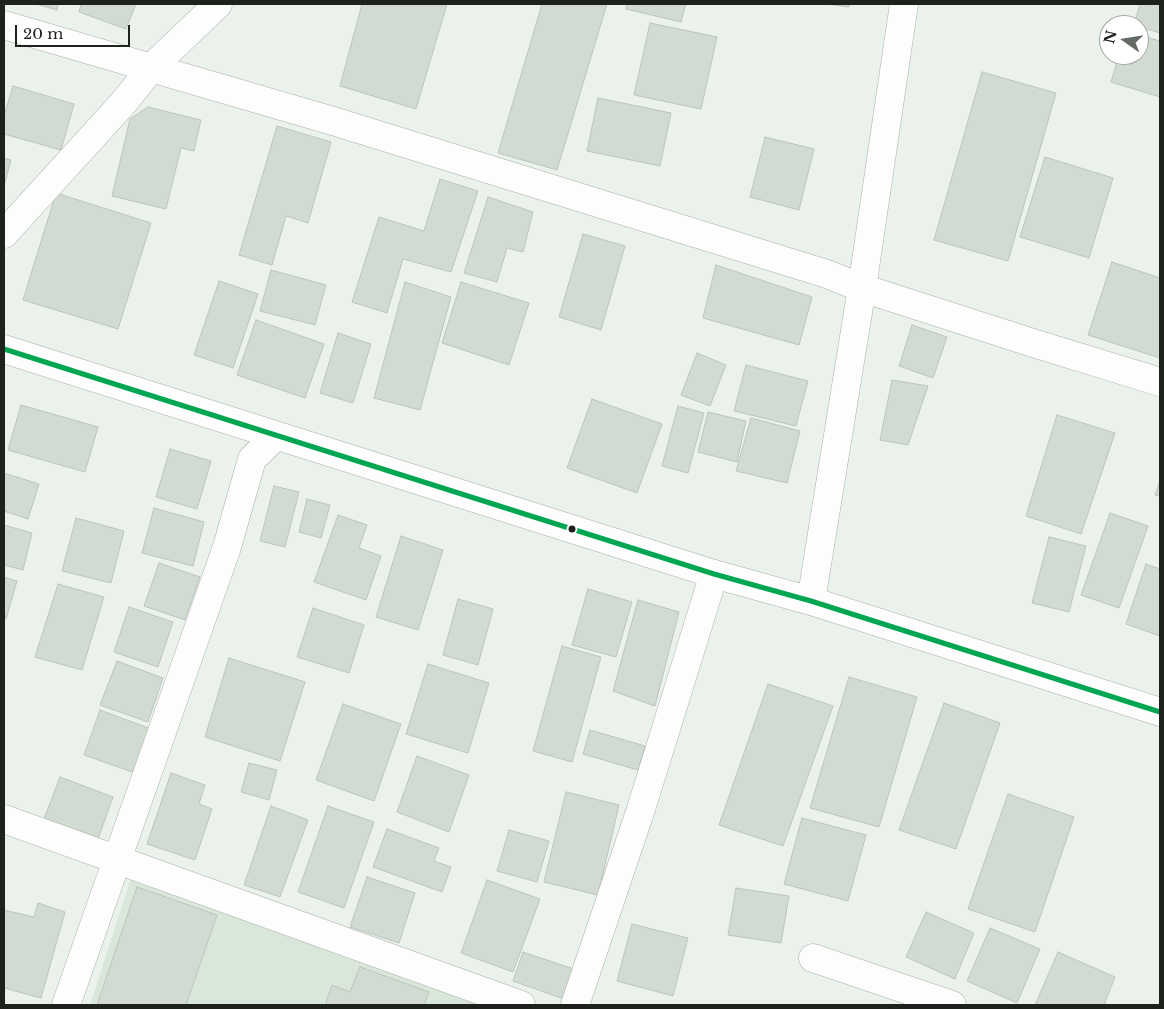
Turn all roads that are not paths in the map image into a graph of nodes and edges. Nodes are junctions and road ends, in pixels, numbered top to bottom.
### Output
1 (218, 4) edge
2 (904, 4) edge
3 (4, 25) edge
4 (152, 67) junction
5 (4, 234) edge
6 (862, 288) junction
7 (4, 349) edge
8 (1160, 382) edge
9 (276, 436) junction
10 (714, 574) junction
11 (811, 601) junction
12 (1160, 712) edge
13 (4, 819) edge
14 (117, 861) junction
15 (813, 958) dead end
16 (910, 998) edge
17 (66, 1005) edge
18 (521, 1005) edge
19 (575, 1005) edge
20 (952, 1005) edge

1 - 4 main road
2 - 6 main road
3 - 4 main road
4 - 5 main road
4 - 6 main road
6 - 8 main road
6 - 11 main road
7 - 9 main road
9 - 10 main road
9 - 14 main road
10 - 11 main road
10 - 19 main road
11 - 12 main road
13 - 14 main road
14 - 17 main road
14 - 18 main road
15 - 16 main road
16 - 20 main road

